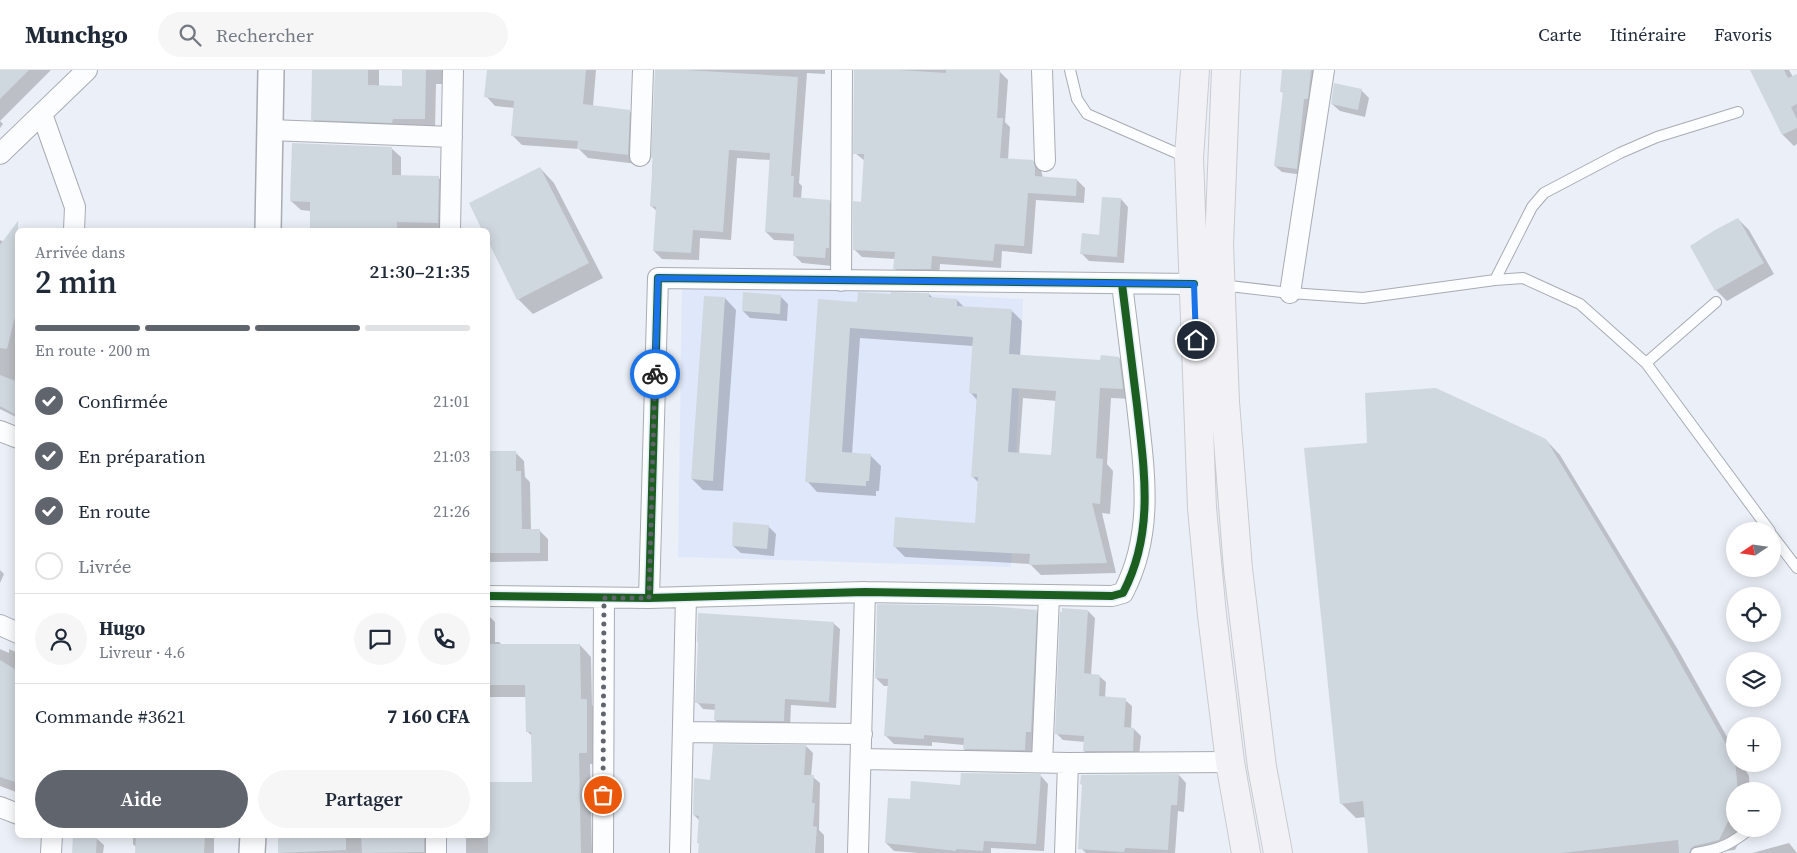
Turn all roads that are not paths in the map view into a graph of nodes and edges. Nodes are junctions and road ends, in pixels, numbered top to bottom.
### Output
1 (87, 70) edge
2 (271, 70) edge
3 (454, 70) edge
4 (643, 70) edge
5 (842, 70) edge
6 (1042, 70) edge
7 (1070, 70) edge
8 (1195, 70) edge
9 (1226, 70) edge
10 (1324, 70) edge
11 (1738, 112) dead end
12 (42, 114) junction
13 (270, 130) junction
14 (452, 137) junction
15 (0, 154) edge
16 (640, 156) dead end
17 (1189, 158) junction
18 (1045, 161) dead end
19 (74, 228) edge
20 (268, 228) edge
21 (450, 228) edge
22 (1495, 280) junction
23 (841, 281) junction
24 (1122, 284) junction
25 (1207, 284) junction
26 (1290, 293) junction
27 (1716, 302) dead end
28 (1646, 363) junction
29 (0, 431) edge
30 (15, 437) edge
31 (1763, 522) edge
32 (1781, 547) edge
33 (1797, 568) edge
34 (865, 592) junction
35 (490, 596) edge
36 (1049, 596) junction
37 (686, 597) junction
38 (604, 598) junction
39 (649, 598) junction
40 (0, 625) edge
41 (15, 632) edge
42 (683, 732) junction
43 (862, 734) junction
44 (861, 759) junction
45 (1042, 762) junction
46 (1230, 762) junction
47 (1068, 763) junction
48 (0, 807) edge
49 (15, 813) edge
50 (1740, 837) edge
51 (52, 838) edge
52 (253, 838) edge
53 (436, 838) edge
54 (51, 853) edge
55 (252, 853) edge
56 (436, 853) edge
57 (603, 853) edge
58 (680, 853) edge
59 (858, 853) edge
60 (1065, 853) edge
61 (1246, 853) edge
62 (1278, 853) edge
63 (1696, 853) edge

1 - 12 street
2 - 13 street
3 - 14 street
4 - 16 street
5 - 23 street
6 - 18 street
7 - 17 lane
8 - 17 highway
9 - 25 highway
10 - 26 street
11 - 22 lane
12 - 15 street
12 - 19 street
13 - 14 street
13 - 20 street
14 - 21 street
17 - 25 highway
22 - 26 lane
22 - 28 lane
23 - 24 street
23 - 39 street
24 - 25 street
24 - 36 street
25 - 26 lane
25 - 46 highway
25 - 62 highway
27 - 28 lane
28 - 31 lane
29 - 30 street
32 - 33 lane
34 - 36 street
34 - 37 street
34 - 43 street
35 - 38 street
36 - 45 street
37 - 39 street
37 - 42 street
38 - 39 street
38 - 57 street
40 - 41 street
42 - 43 street
42 - 58 street
43 - 44 street
44 - 45 street
44 - 59 street
45 - 47 street
46 - 47 street
46 - 61 highway
47 - 60 street
48 - 49 street
50 - 63 lane
51 - 54 street
52 - 55 street
53 - 56 street

